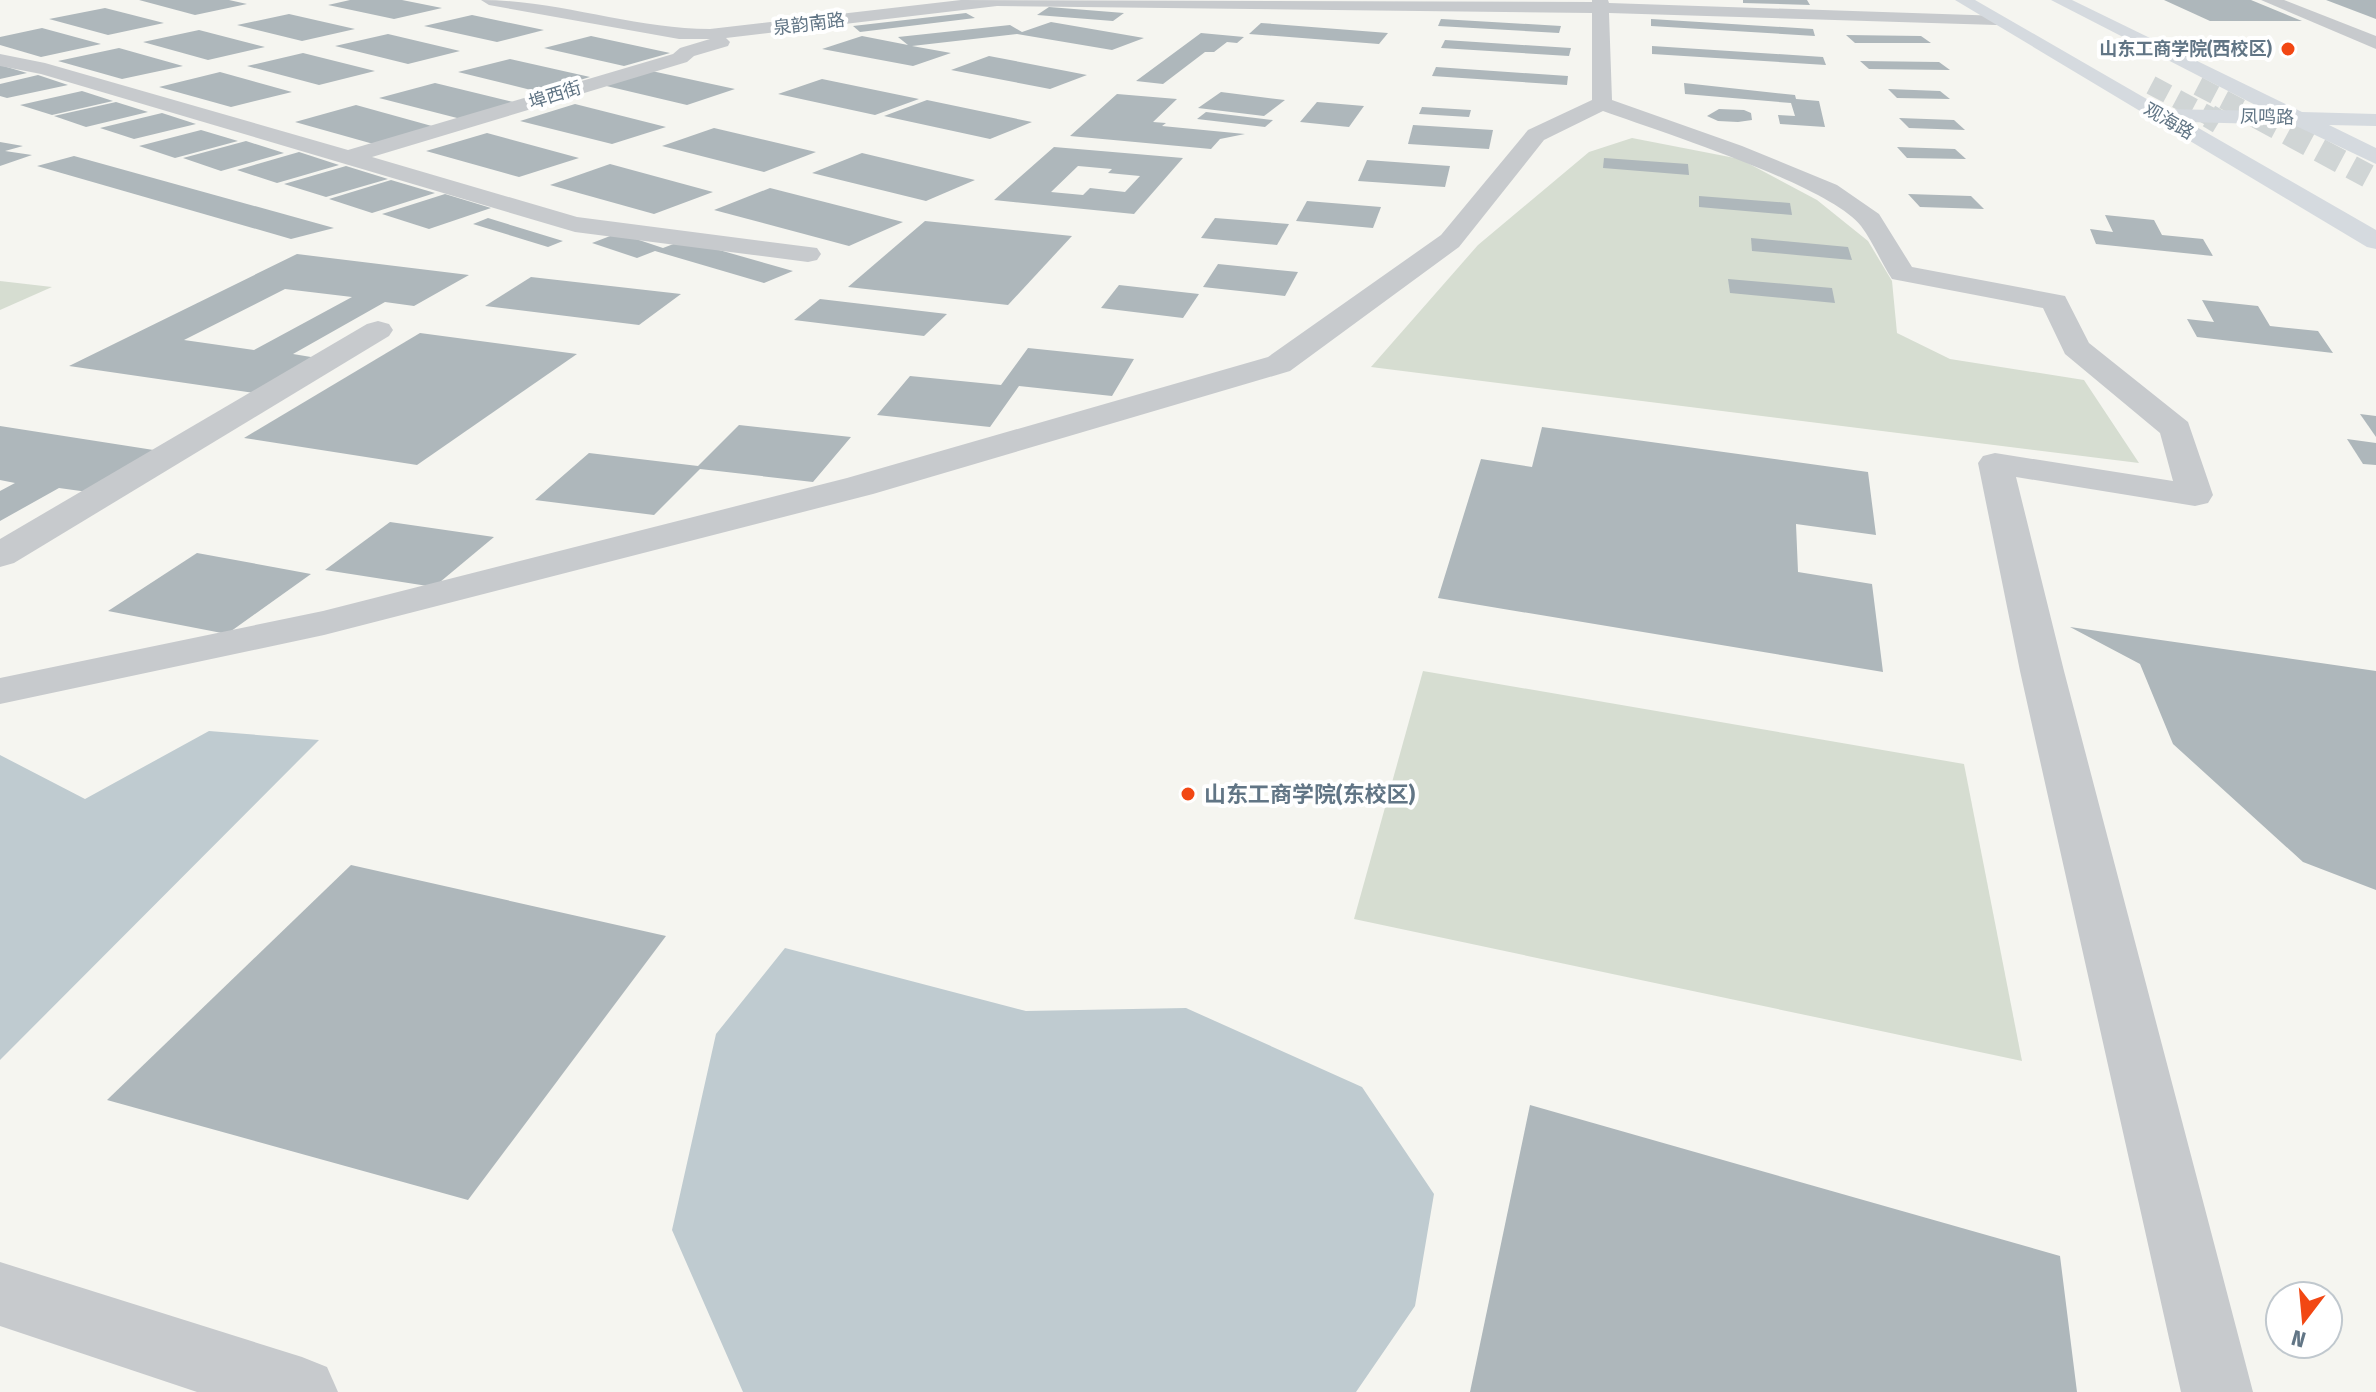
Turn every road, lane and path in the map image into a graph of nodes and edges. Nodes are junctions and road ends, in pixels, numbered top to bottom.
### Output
1 (489, 0) edge
2 (1963, 0) edge
3 (2269, 0) edge
4 (1601, 4) edge
5 (2050, 4) edge
6 (1991, 10) edge
7 (762, 30) junction
8 (2376, 43) edge
9 (0, 60) edge
10 (2110, 64) tunnel mouth
11 (2198, 86) tunnel mouth
12 (1602, 103) junction
13 (2158, 115) junction
14 (2298, 118) junction
15 (2376, 120) edge
16 (2192, 135) junction
17 (2335, 136) junction
18 (2376, 138) edge
19 (346, 158) junction
20 (2373, 171) edge
21 (2376, 241) edge
22 (808, 254) dead end
23 (378, 330) dead end
24 (0, 555) edge
25 (0, 691) edge
26 (0, 1294) edge
27 (302, 1392) edge
28 (2217, 1392) edge

1 - 7 street, 泉韵南路
2 - 6 main road, 观海路
3 - 8 street
4 - 6 street, 泉韵南路
4 - 7 street, 泉韵南路
4 - 12 street
5 - 11 main road, 观海路
5 - 14 main road, 观海路
6 - 10 main road, 观海路
6 - 13 main road, 观海路
7 - 19 street, 埠西街
9 - 19 street
12 - 25 street
12 - 28 street
13 - 14 main road, 凤鸣路
13 - 16 main road, 观海路
14 - 15 main road, 凤鸣路
14 - 17 main road, 观海路
16 - 17 main road, 凤鸣路
16 - 21 main road, 观海路
17 - 18 main road, 凤鸣路
17 - 20 main road, 观海路
19 - 22 street
23 - 24 street
26 - 27 street

